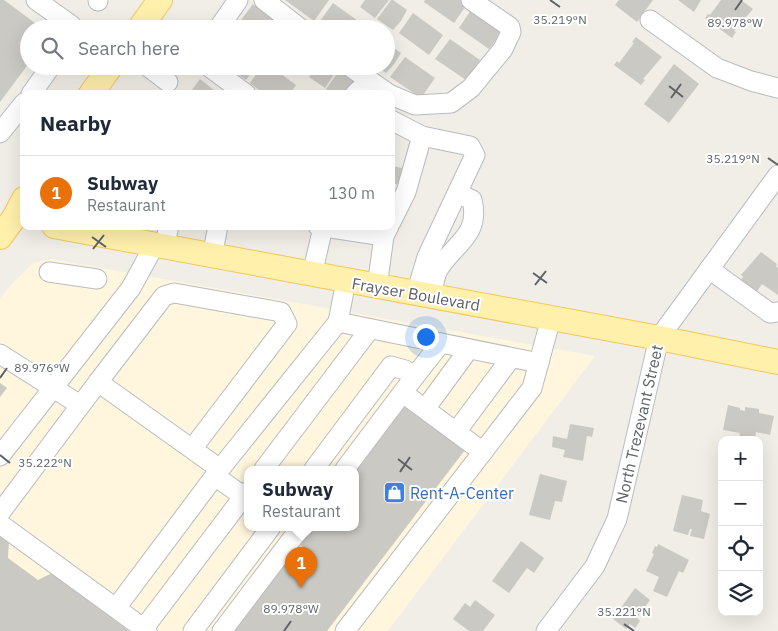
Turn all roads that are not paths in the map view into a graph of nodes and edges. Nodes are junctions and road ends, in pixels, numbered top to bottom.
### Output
1 (36, 0) edge
2 (160, 0) edge
3 (238, 0) edge
4 (264, 0) edge
5 (471, 0) edge
6 (64, 20) edge
7 (145, 20) edge
8 (224, 20) edge
9 (290, 20) edge
10 (650, 20) dead end
11 (45, 75) edge
12 (105, 75) edge
13 (159, 75) edge
14 (220, 75) edge
15 (361, 75) edge
16 (369, 81) junction
17 (168, 82) dead end
18 (778, 88) edge
19 (34, 90) edge
20 (94, 90) edge
21 (241, 90) edge
22 (359, 90) edge
23 (384, 90) edge
24 (395, 96) edge
25 (20, 108) edge
26 (395, 122) edge
27 (0, 133) edge
28 (422, 136) junction
29 (778, 175) edge
30 (458, 193) junction
31 (395, 214) edge
32 (85, 230) edge
33 (217, 230) edge
34 (320, 230) edge
35 (388, 230) edge
36 (163, 240) edge
37 (212, 257) junction
38 (709, 269) junction
39 (49, 272) dead end
40 (312, 275) junction
41 (97, 279) dead end
42 (346, 281) junction
43 (377, 287) junction
44 (424, 295) junction
45 (778, 312) edge
46 (552, 318) junction
47 (338, 322) junction
48 (370, 329) junction
49 (659, 338) junction
50 (441, 343) junction
51 (468, 349) junction
52 (0, 354) edge
53 (511, 358) junction
54 (778, 362) edge
55 (539, 363) junction
56 (415, 376) junction
57 (98, 382) junction
58 (53, 388) junction
59 (402, 393) junction
60 (80, 405) junction
61 (425, 409) junction
62 (456, 432) junction
63 (192, 449) junction
64 (483, 452) junction
65 (0, 456) edge
66 (266, 466) edge
67 (316, 466) edge
68 (347, 466) edge
69 (217, 473) junction
70 (244, 494) edge
71 (244, 499) edge
72 (0, 513) edge
73 (0, 524) edge
74 (268, 531) edge
75 (293, 531) edge
76 (116, 608) junction
77 (146, 630) edge
78 (193, 631) edge
79 (222, 631) edge
80 (345, 631) edge
81 (546, 631) edge

1 - 6 street
2 - 7 main road
3 - 8 street
4 - 9 street
5 - 24 street
10 - 18 street
11 - 19 street
12 - 20 main road
13 - 17 street
14 - 21 street
15 - 16 street
16 - 22 street
16 - 23 street
25 - 27 street
26 - 28 street
28 - 30 street
28 - 31 street
29 - 38 street, North Trezevant Street
30 - 44 street
30 - 44 street
32 - 36 main road, Frayser Boulevard
33 - 37 street
34 - 40 street
35 - 43 street
36 - 37 main road, Frayser Boulevard
36 - 58 street
37 - 40 main road, Frayser Boulevard
38 - 45 street
38 - 49 street, North Trezevant Street
39 - 41 street
40 - 42 main road, Frayser Boulevard
42 - 43 main road, Frayser Boulevard
42 - 47 street
43 - 44 main road, Frayser Boulevard
44 - 46 main road, Frayser Boulevard
46 - 49 main road, Frayser Boulevard
46 - 55 street
47 - 48 street
47 - 69 street
48 - 50 street
48 - 66 street
49 - 54 main road, Frayser Boulevard
49 - 81 street, North Trezevant Street
50 - 51 street
50 - 56 street
51 - 53 street
51 - 61 street
52 - 58 street
53 - 55 street
53 - 62 street
55 - 64 street
56 - 59 street
56 - 67 street
57 - 60 street
57 - 63 street
57 - 63 street
58 - 60 street
58 - 65 street
59 - 61 street
59 - 68 street
60 - 72 street
61 - 62 street
62 - 64 street
63 - 69 street
64 - 80 street
69 - 70 street
69 - 76 street
71 - 77 street
73 - 76 street
74 - 78 street
75 - 79 street
76 - 77 street

